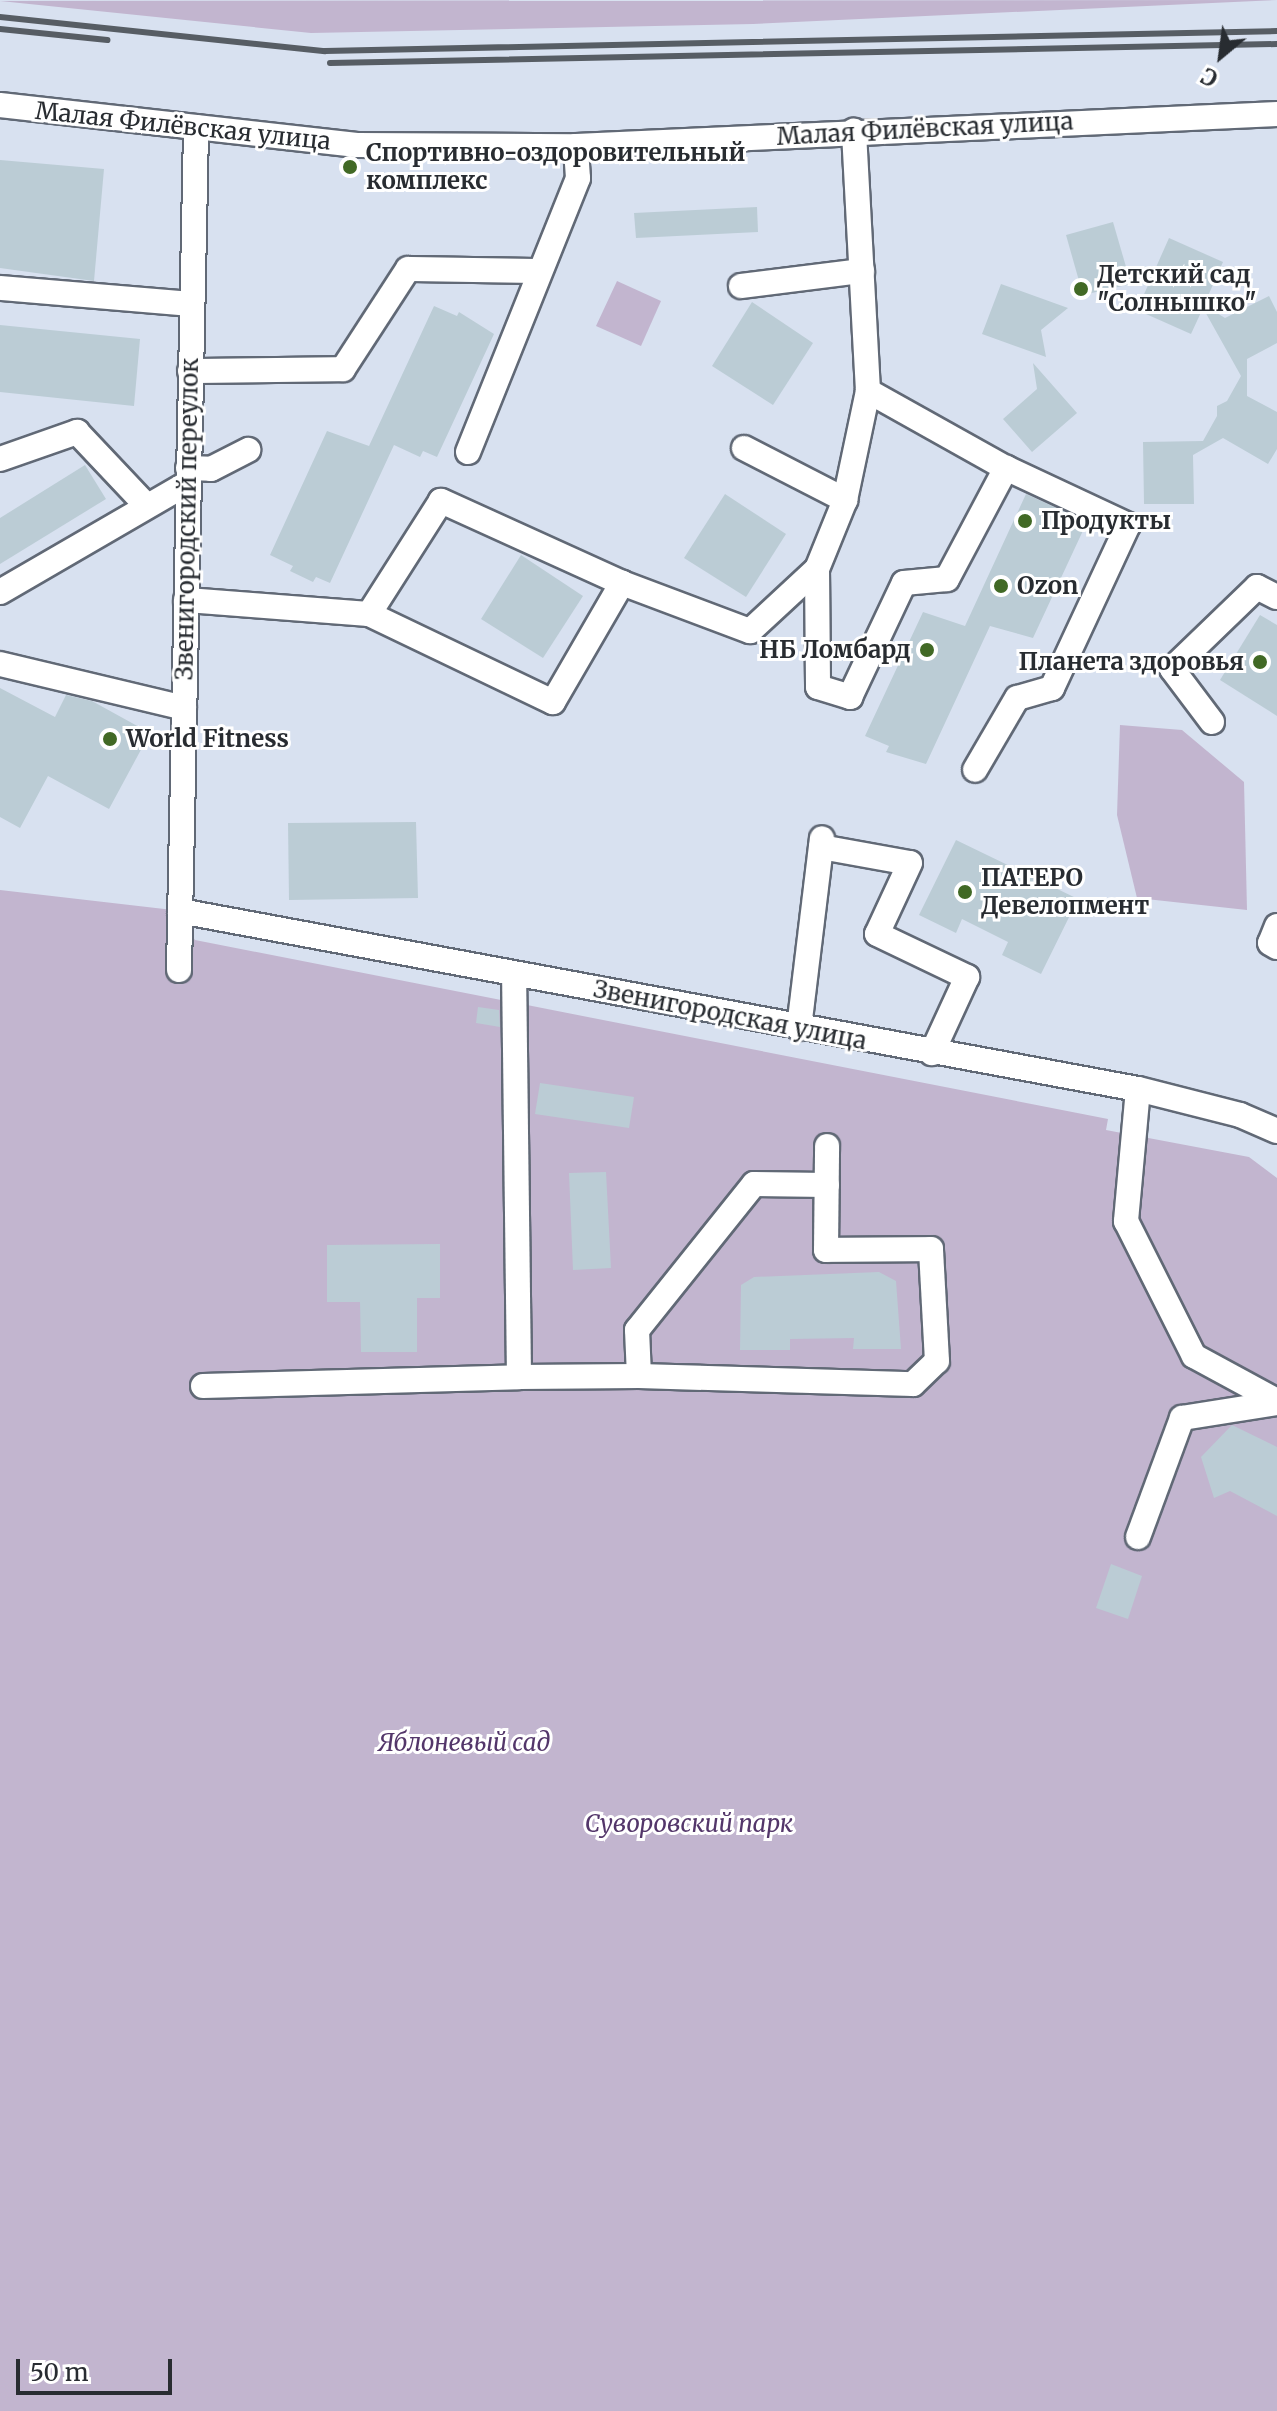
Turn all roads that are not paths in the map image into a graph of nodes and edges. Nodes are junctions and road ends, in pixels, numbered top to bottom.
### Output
1 (0, 105) edge
2 (1277, 114) edge
3 (196, 127) junction
4 (854, 130) junction
5 (576, 146) junction
6 (539, 271) junction
7 (862, 271) junction
8 (741, 286) dead end
9 (0, 288) edge
10 (191, 304) junction
11 (190, 371) junction
12 (868, 391) junction
13 (744, 448) dead end
14 (248, 450) dead end
15 (468, 452) dead end
16 (0, 459) edge
17 (1006, 468) junction
18 (188, 475) junction
19 (845, 500) junction
20 (146, 505) junction
21 (817, 569) junction
22 (622, 583) junction
23 (0, 592) edge
24 (1277, 597) edge
25 (186, 600) junction
26 (369, 614) junction
27 (0, 664) edge
28 (184, 708) junction
29 (1212, 722) dead end
30 (975, 770) dead end
31 (180, 911) junction
32 (1277, 926) edge
33 (1277, 947) edge
34 (179, 970) dead end
35 (514, 974) junction
36 (799, 1028) junction
37 (932, 1053) junction
38 (1138, 1089) junction
39 (1277, 1131) edge
40 (827, 1146) dead end
41 (827, 1185) junction
42 (639, 1376) junction
43 (519, 1377) junction
44 (203, 1386) dead end
45 (1277, 1402) edge
46 (1138, 1537) dead end

1 - 3 street, Малая Филёвская улица
2 - 4 street, Малая Филёвская улица
3 - 5 street, Малая Филёвская улица
3 - 10 street, Звенигородский переулок
4 - 5 street, Малая Филёвская улица
4 - 7 street
5 - 6 street
6 - 11 street
6 - 15 street
7 - 8 street
7 - 12 street
9 - 10 street
10 - 11 street, Звенигородский переулок
11 - 18 street, Звенигородский переулок
12 - 17 street
12 - 19 street
13 - 19 street
14 - 18 street
16 - 20 street
17 - 21 street
17 - 30 street
18 - 20 street
18 - 25 street, Звенигородский переулок
19 - 21 street
20 - 23 street
21 - 22 street
22 - 26 street
22 - 26 street
24 - 29 street
25 - 26 street
25 - 28 street, Звенигородский переулок
27 - 28 street
28 - 31 street, Звенигородский переулок
31 - 34 street, Звенигородский переулок
31 - 35 street, Звенигородская улица
32 - 33 street
35 - 36 street, Звенигородская улица
35 - 43 street
36 - 37 street, Звенигородская улица
36 - 37 street
37 - 38 street, Звенигородская улица
38 - 39 street, Звенигородская улица
38 - 45 street
40 - 41 street
41 - 42 street
41 - 42 street
42 - 43 street
43 - 44 street
45 - 46 street

